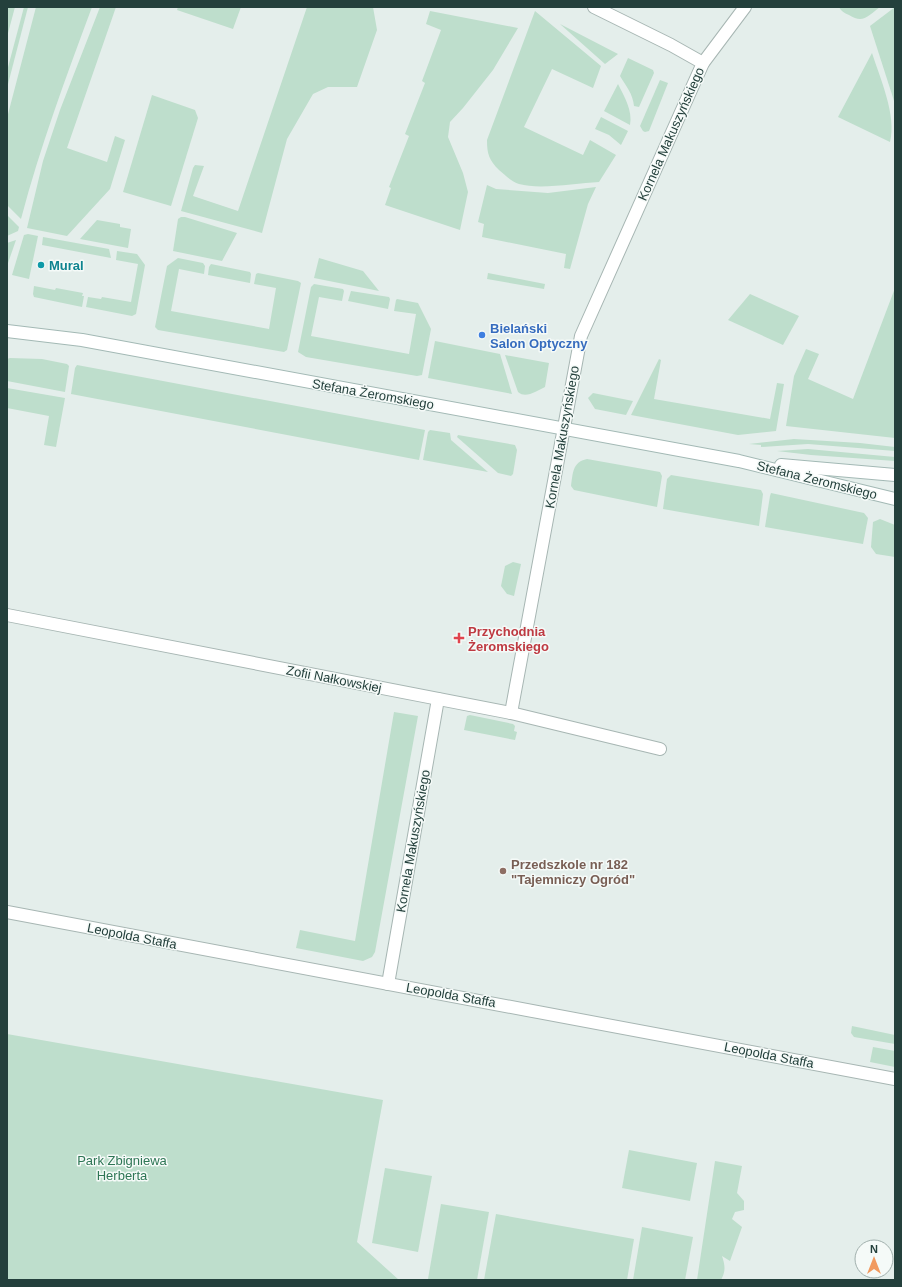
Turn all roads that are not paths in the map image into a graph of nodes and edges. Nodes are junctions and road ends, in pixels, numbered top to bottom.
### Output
1 (594, 7) edge
2 (745, 7) edge
3 (703, 63) junction
4 (7, 330) edge
5 (564, 429) junction
6 (739, 461) junction
7 (895, 475) edge
8 (895, 500) edge
9 (7, 615) edge
10 (438, 699) junction
11 (512, 713) junction
12 (660, 749) dead end
13 (7, 912) edge
14 (388, 984) junction
15 (895, 1079) edge

1 - 3 street
2 - 3 street, Kornela Makuszyńskiego
3 - 5 street, Kornela Makuszyńskiego
4 - 5 street, Stefana Żeromskiego
5 - 6 street, Stefana Żeromskiego
5 - 11 street, Kornela Makuszyńskiego
6 - 7 street, Stefana Żeromskiego
6 - 8 street, Stefana Żeromskiego
9 - 10 street, Zofii Nałkowskiej
10 - 11 street, Zofii Nałkowskiej
10 - 14 street, Kornela Makuszyńskiego
11 - 12 street, Zofii Nałkowskiej
13 - 14 street, Leopolda Staffa
14 - 15 street, Leopolda Staffa

